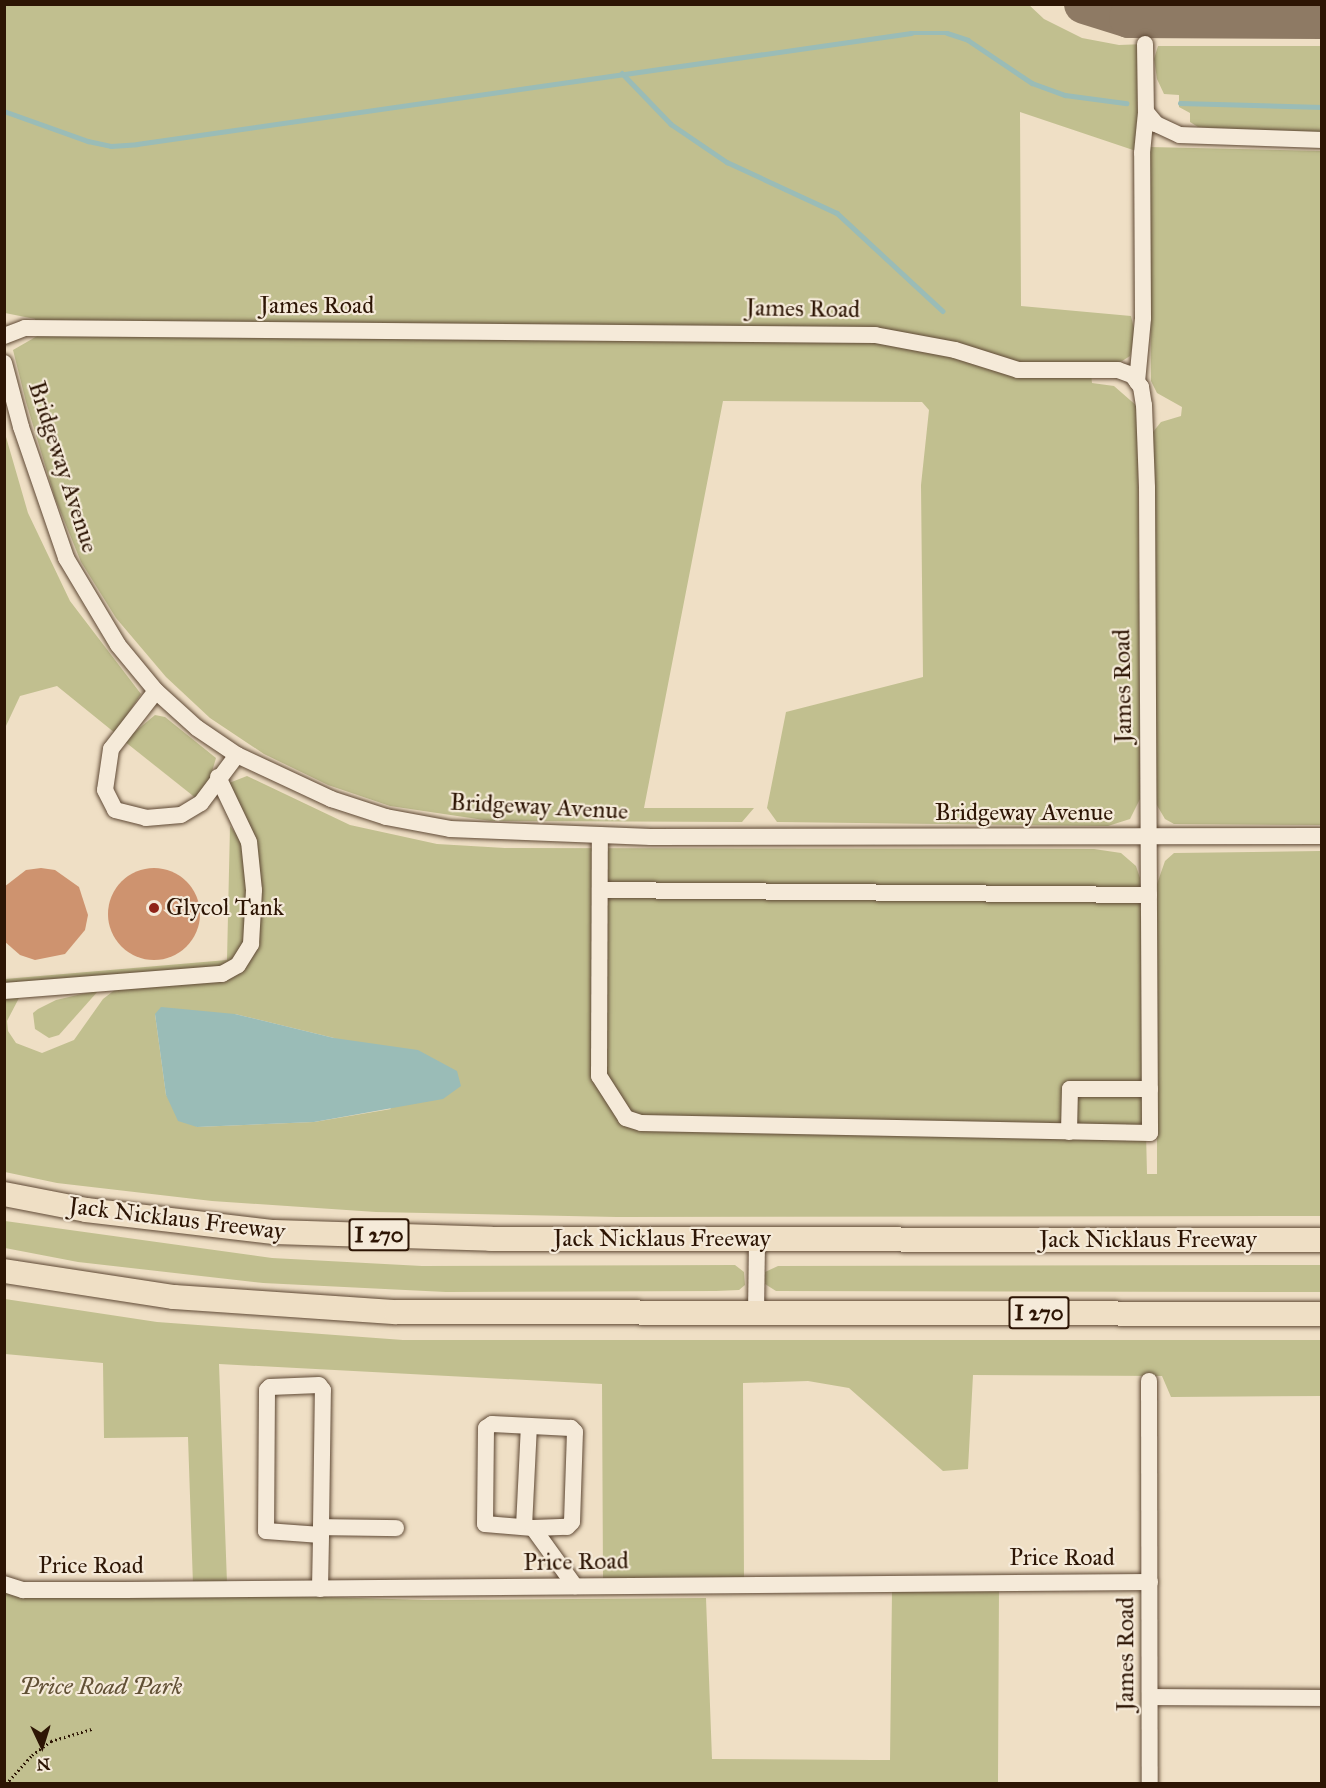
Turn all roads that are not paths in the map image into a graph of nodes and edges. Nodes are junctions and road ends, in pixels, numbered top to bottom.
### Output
1 (1145, 44) dead end
2 (1146, 112) junction
3 (1322, 140) edge
4 (4, 336) edge
5 (4, 363) edge
6 (1137, 382) junction
7 (156, 691) junction
8 (237, 755) junction
9 (218, 777) junction
10 (600, 835) junction
11 (1322, 836) edge
12 (1149, 837) junction
13 (600, 890) junction
14 (1149, 895) junction
15 (4, 991) edge
16 (1150, 1089) junction
17 (1069, 1132) junction
18 (4, 1194) edge
19 (757, 1239) junction
20 (1322, 1240) edge
21 (4, 1271) edge
22 (756, 1313) junction
23 (1322, 1314) edge
24 (1149, 1381) dead end
25 (529, 1426) junction
26 (529, 1527) junction
27 (396, 1528) dead end
28 (321, 1531) junction
29 (1150, 1582) junction
30 (4, 1584) edge
31 (575, 1586) junction
32 (320, 1589) junction
33 (1150, 1696) junction
34 (1322, 1698) edge
35 (1150, 1784) edge

1 - 2 street
2 - 3 street
2 - 6 street
4 - 6 street, James Road
5 - 7 street, Bridgeway Avenue
6 - 12 street, James Road
7 - 8 street, Bridgeway Avenue
7 - 9 street
8 - 9 street
8 - 10 street, Bridgeway Avenue
9 - 15 street
10 - 12 street, Bridgeway Avenue
10 - 13 street
11 - 12 street, Bridgeway Avenue
12 - 14 street, James Road
13 - 14 street
13 - 17 street
14 - 16 street, James Road
16 - 17 street
16 - 17 street, James Road
18 - 19 highway, Jack Nicklaus Freeway / I 270
19 - 20 highway, Jack Nicklaus Freeway / I 270
19 - 22 street
21 - 22 highway, I 270
22 - 23 highway, I 270
24 - 29 street, James Road
25 - 26 street
25 - 26 street
25 - 26 street
26 - 31 street
27 - 28 street
28 - 28 street
28 - 32 street
29 - 31 street, Price Road
29 - 33 street, James Road
30 - 32 street, Price Road
31 - 32 street, Price Road
33 - 34 street
33 - 35 street, James Road

